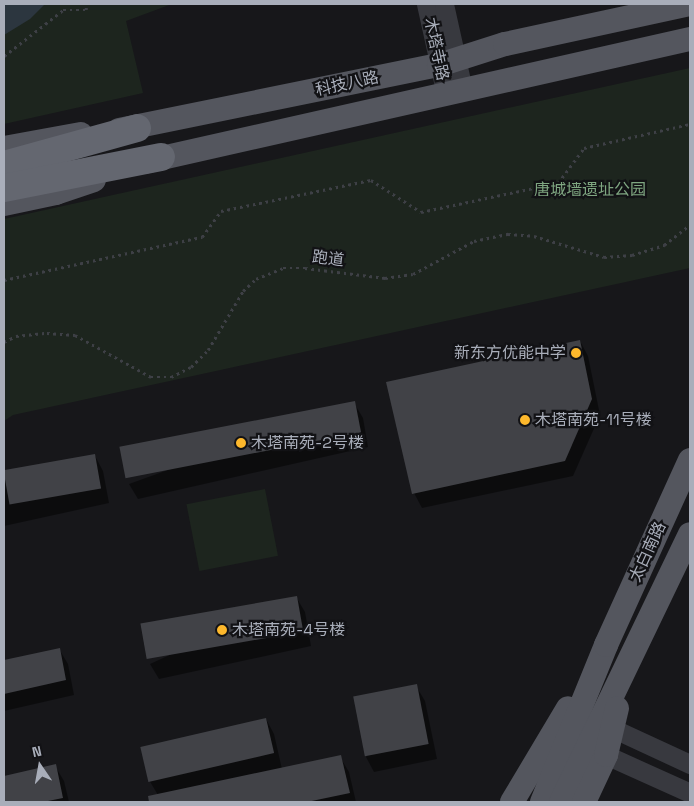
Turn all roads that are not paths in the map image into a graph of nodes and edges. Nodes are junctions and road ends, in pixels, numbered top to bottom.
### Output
1 (426, 4) edge
2 (444, 4) edge
3 (690, 4) edge
4 (690, 39) edge
5 (448, 63) junction
6 (454, 92) junction
7 (137, 128) junction
8 (4, 148) edge
9 (161, 157) junction
10 (4, 164) edge
11 (4, 188) edge
12 (4, 204) edge
13 (690, 460) edge
14 (690, 534) edge
15 (606, 645) junction
16 (627, 667) junction
17 (612, 728) junction
18 (606, 755) junction
19 (690, 764) edge
20 (566, 769) junction
21 (690, 793) edge
22 (512, 802) edge
23 (542, 802) edge
24 (561, 802) edge
25 (584, 802) edge

1 - 5 street, 木塔寺路
2 - 5 street, 木塔寺路
3 - 5 main road, 科技八路
4 - 6 main road, 科技八路
5 - 6 street, 木塔寺路
5 - 7 main road, 科技八路
6 - 9 main road, 科技八路
7 - 8 main road
7 - 10 highway, 科技八路
9 - 11 highway, 科技八路
9 - 12 main road
13 - 15 main road, 太白南路
14 - 16 main road, 太白南路
15 - 20 main road, 太白南路
15 - 22 main road, 太白南路
16 - 17 main road, 太白南路
16 - 20 main road, 太白南路
17 - 18 main road, 太白南路
17 - 19 street
18 - 21 street
18 - 25 main road, 太白南路
20 - 23 main road, 太白南路
20 - 24 main road, 太白南路

